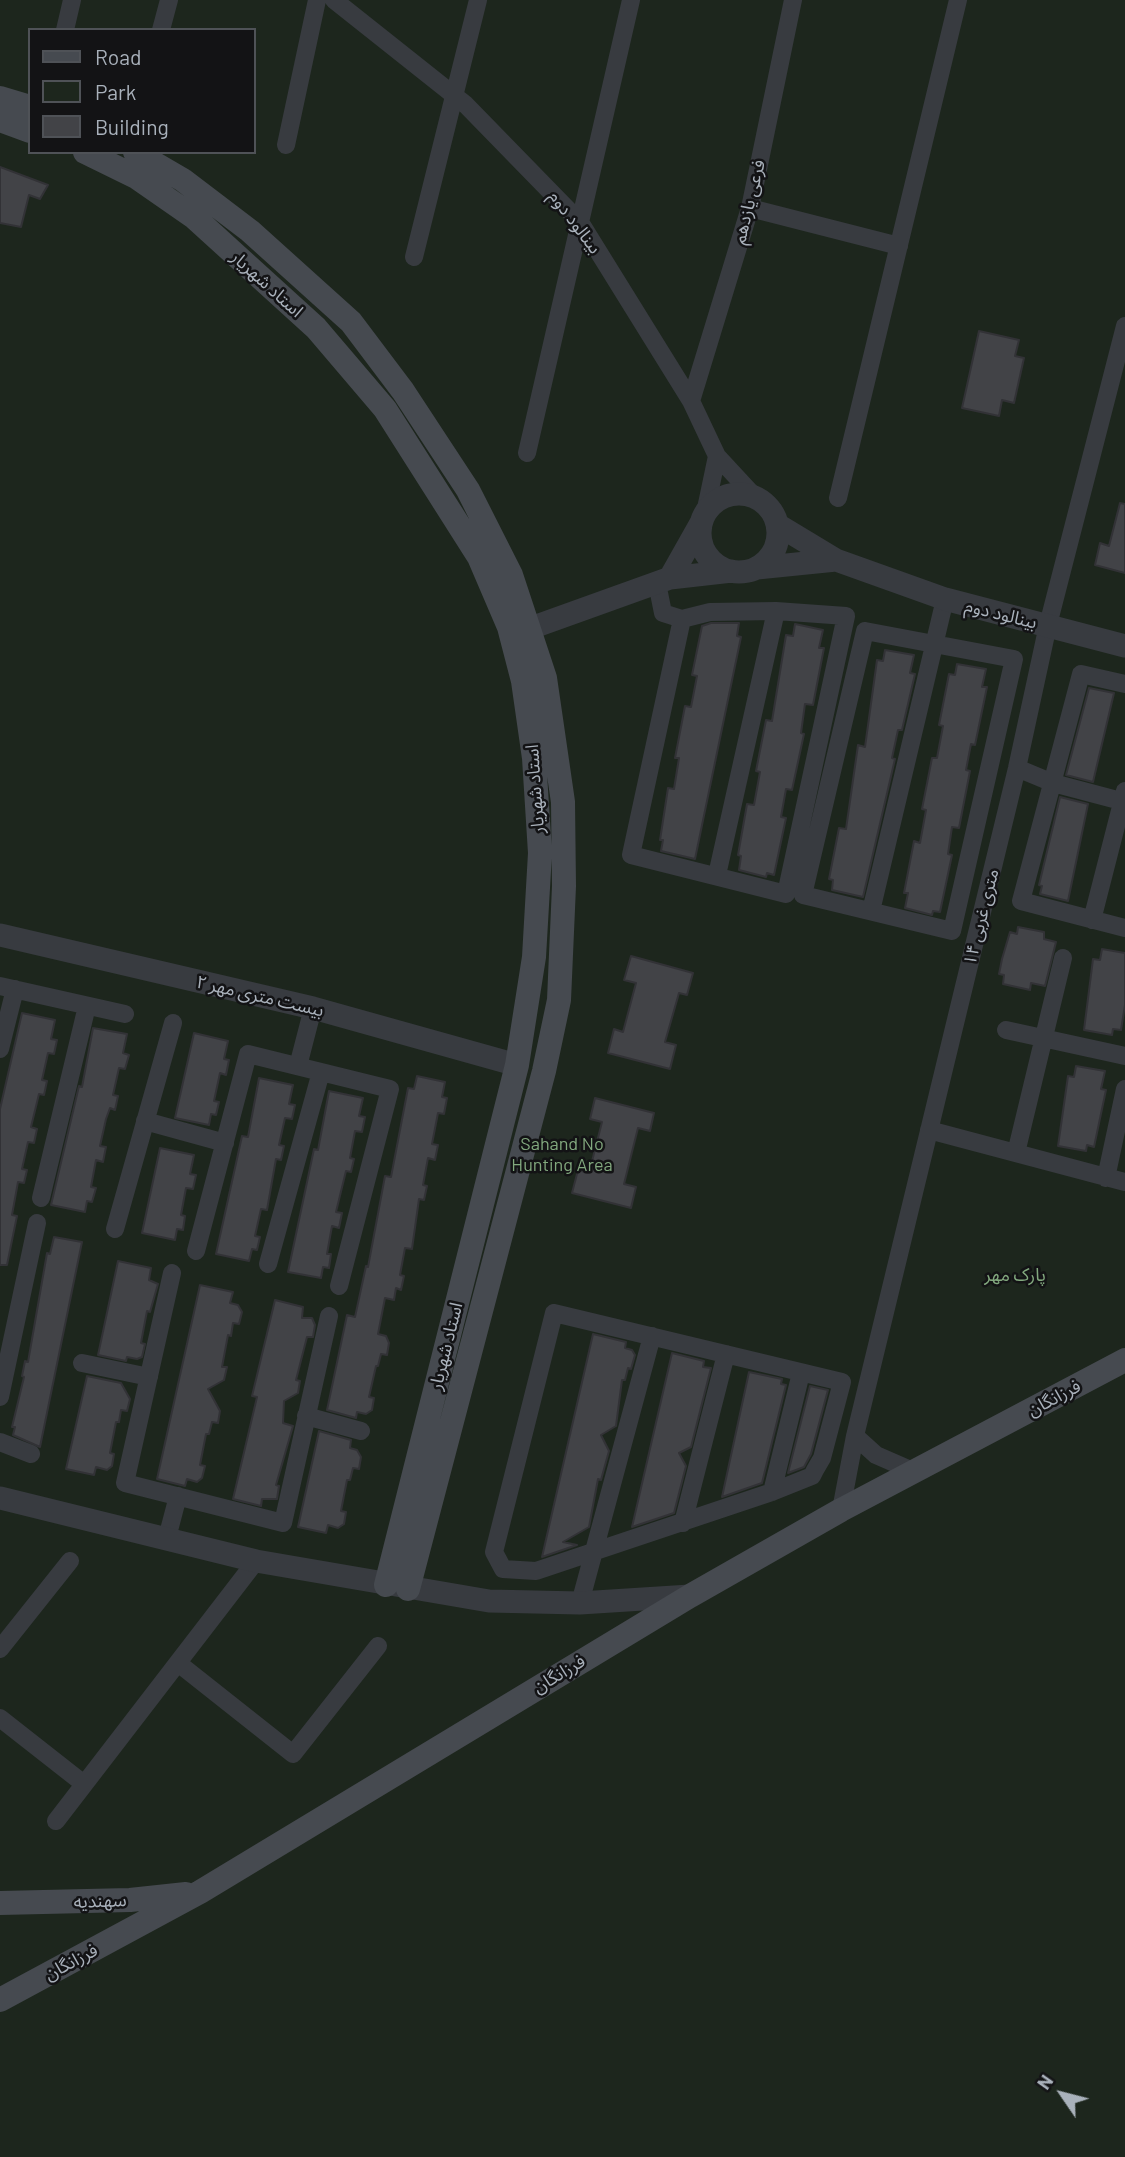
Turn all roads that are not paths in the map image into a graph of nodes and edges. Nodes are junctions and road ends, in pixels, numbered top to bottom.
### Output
1 (72, 0) edge
2 (169, 0) edge
3 (317, 0) edge
4 (334, 0) edge
5 (478, 0) edge
6 (631, 0) edge
7 (793, 0) edge
8 (958, 0) edge
9 (65, 28) edge
10 (162, 28) edge
11 (455, 96) junction
12 (0, 98) edge
13 (28, 106) edge
14 (0, 120) edge
15 (28, 130) edge
16 (286, 145) dead end
17 (89, 154) edge
18 (138, 154) edge
19 (750, 208) junction
20 (580, 222) junction
21 (899, 246) junction
22 (414, 257) dead end
23 (1125, 326) edge
24 (691, 401) junction
25 (527, 453) dead end
26 (717, 456) junction
27 (755, 496) junction
28 (838, 498) dead end
29 (703, 520) junction
30 (778, 525) junction
31 (836, 560) junction
32 (757, 568) junction
33 (732, 571) junction
34 (664, 580) junction
35 (945, 599) junction
36 (776, 611) junction
37 (682, 619) junction
38 (1048, 625) junction
39 (528, 629) junction
40 (933, 644) junction
41 (1125, 646) edge
42 (1125, 684) edge
43 (1017, 768) junction
44 (1053, 783) junction
45 (1124, 798) edge
46 (717, 875) junction
47 (871, 911) junction
48 (1092, 920) junction
49 (1125, 928) edge
50 (0, 935) edge
51 (1063, 958) dead end
52 (7, 988) edge
53 (87, 1006) junction
54 (313, 1007) junction
55 (125, 1014) dead end
56 (173, 1023) dead end
57 (1006, 1030) dead end
58 (1044, 1038) junction
59 (0, 1049) edge
60 (1125, 1056) edge
61 (517, 1065) junction
62 (298, 1066) junction
63 (544, 1071) junction
64 (321, 1072) junction
65 (1125, 1088) edge
66 (145, 1121) junction
67 (929, 1130) junction
68 (225, 1143) junction
69 (1016, 1153) junction
70 (1106, 1178) junction
71 (1125, 1182) edge
72 (41, 1198) dead end
73 (37, 1223) dead end
74 (115, 1229) dead end
75 (196, 1251) dead end
76 (268, 1264) dead end
77 (172, 1273) dead end
78 (339, 1286) dead end
79 (329, 1316) dead end
80 (652, 1336) junction
81 (726, 1354) junction
82 (1125, 1360) edge
83 (82, 1363) dead end
84 (801, 1373) junction
85 (149, 1377) junction
86 (0, 1397) edge
87 (306, 1416) junction
88 (361, 1431) dead end
89 (855, 1436) junction
90 (0, 1442) edge
91 (31, 1454) dead end
92 (915, 1472) junction
93 (772, 1492) junction
94 (178, 1496) junction
95 (0, 1498) edge
96 (841, 1510) junction
97 (684, 1523) junction
98 (167, 1538) junction
99 (594, 1552) junction
100 (71, 1561) dead end
101 (256, 1561) junction
102 (397, 1587) junction
103 (690, 1595) junction
104 (580, 1603) junction
105 (378, 1646) dead end
106 (0, 1649) edge
107 (178, 1663) junction
108 (0, 1718) edge
109 (84, 1784) junction
110 (56, 1821) dead end
111 (201, 1892) junction
112 (0, 1903) edge
113 (0, 2000) edge

1 - 9 street
2 - 10 street
3 - 16 street
4 - 11 street, بینالود دوم
5 - 11 street
6 - 20 street
7 - 19 street, فرعی یازدهم
8 - 21 street
11 - 20 street, بینالود دوم
11 - 22 street
12 - 13 main road
14 - 15 main road
17 - 61 main road, استاد شهریار
18 - 39 main road, استاد شهریار
19 - 21 street
19 - 24 street, فرعی یازدهم
20 - 24 street, بینالود دوم
20 - 25 street
21 - 28 street
23 - 38 street, ۱۴ متری غربی
24 - 26 street, بینالود دوم
26 - 27 street, بینالود دوم
26 - 29 street
27 - 29 street
27 - 30 street
29 - 33 street
29 - 34 street
30 - 31 street
30 - 32 street
31 - 32 street, بینالود دوم
31 - 35 street, بینالود دوم
32 - 33 street
33 - 34 street
34 - 37 street
34 - 39 street
35 - 38 street, بینالود دوم
35 - 40 street
36 - 37 street
36 - 46 street
36 - 46 street
37 - 46 street
38 - 41 street, بینالود دوم
38 - 43 street, ۱۴ متری غربی
39 - 63 main road, استاد شهریار
40 - 47 street
40 - 47 street
40 - 47 street
42 - 44 street
43 - 44 street
43 - 67 street, ۱۴ متری غربی
44 - 45 street
44 - 48 street
45 - 48 street
48 - 49 street
50 - 54 street, بیست متری مهر ۲
51 - 58 street
52 - 53 street
52 - 59 street
53 - 55 street
53 - 72 street
54 - 61 street, بیست متری مهر ۲
54 - 62 street
56 - 66 street
57 - 58 street
58 - 60 street
58 - 69 street
61 - 63 main road
61 - 102 main road, استاد شهریار
62 - 64 street
62 - 68 street
63 - 102 main road, استاد شهریار
64 - 76 street
64 - 78 street
65 - 70 street
66 - 68 street
66 - 74 street
67 - 69 street
67 - 89 street, ۱۴ متری غربی
68 - 75 street
69 - 70 street
70 - 71 street
73 - 86 street
77 - 85 street
79 - 87 street
80 - 81 street
80 - 99 street
80 - 99 street
81 - 84 street
81 - 97 street
82 - 92 main road, فرزانگان
83 - 85 street
84 - 93 street
84 - 93 street
85 - 94 street
87 - 88 street
87 - 94 street
89 - 92 street
89 - 96 street, ۱۴ متری غربی
90 - 91 street
92 - 96 main road, فرزانگان
93 - 97 street
94 - 98 street
95 - 98 street
96 - 103 main road, فرزانگان
97 - 99 street
98 - 101 street
99 - 104 street
100 - 106 street
101 - 102 street
101 - 107 street
102 - 104 street
103 - 104 street
103 - 111 main road, فرزانگان
105 - 107 street
107 - 109 street
108 - 109 street
109 - 110 street
111 - 112 main road, سهندیه
111 - 113 main road, فرزانگان

